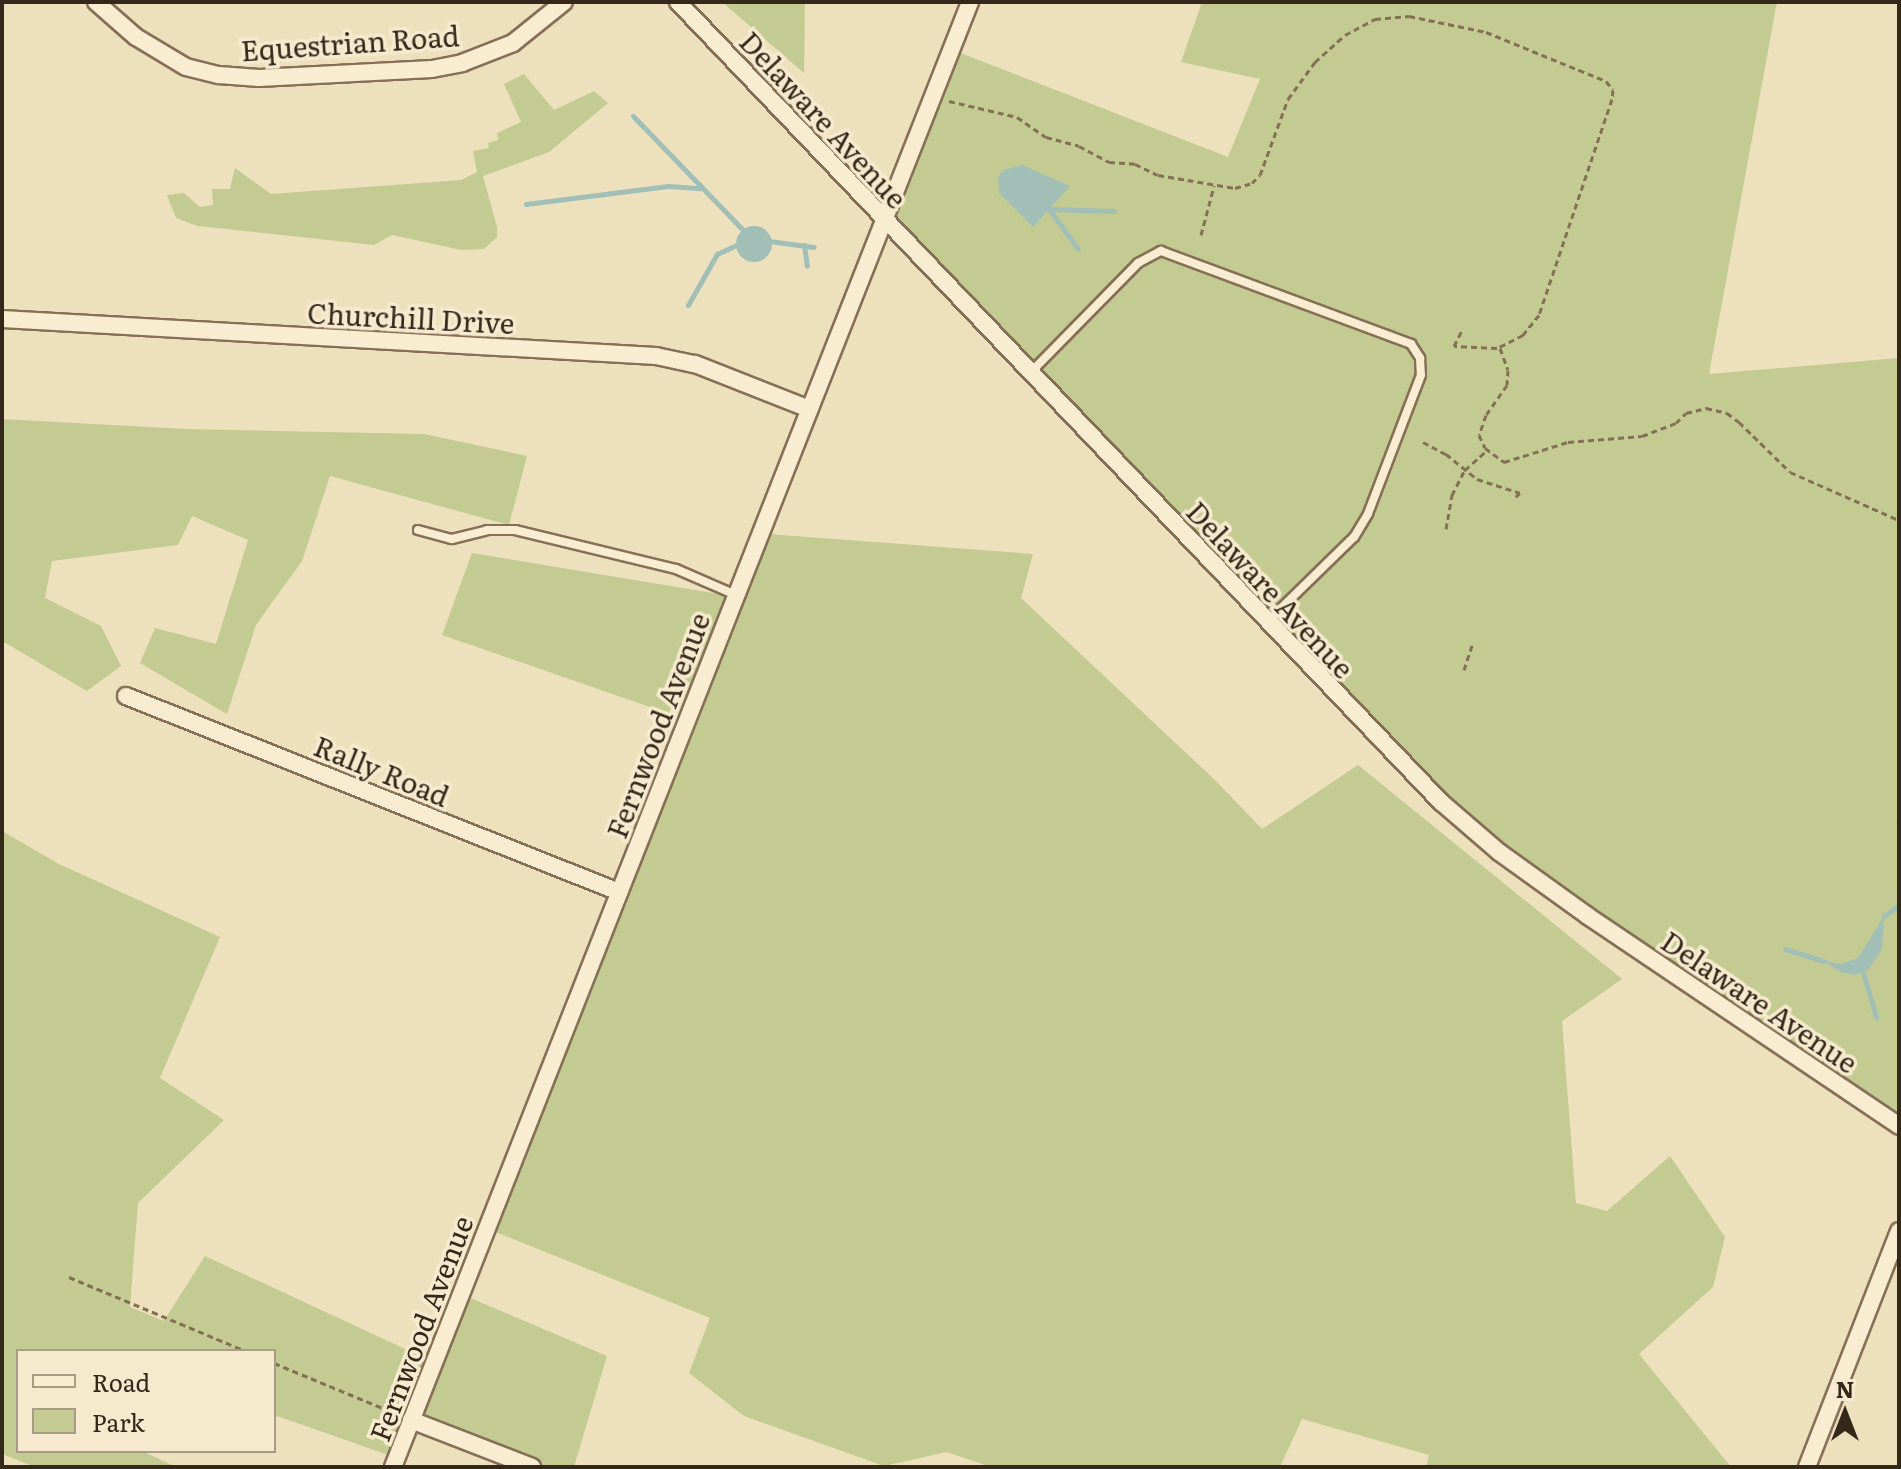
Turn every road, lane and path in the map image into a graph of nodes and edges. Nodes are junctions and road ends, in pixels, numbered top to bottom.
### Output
1 (96, 2) edge
2 (564, 2) edge
3 (678, 2) edge
4 (970, 2) edge
5 (933, 98) junction
6 (1214, 186) junction
7 (882, 218) junction
8 (1201, 235) dead end
9 (2, 319) edge
10 (1463, 328) dead end
11 (1500, 348) junction
12 (1031, 372) junction
13 (809, 409) junction
14 (1423, 442) dead end
15 (1487, 450) junction
16 (1465, 470) junction
17 (1514, 498) dead end
18 (1899, 520) edge
19 (1446, 529) dead end
20 (418, 530) dead end
21 (736, 595) junction
22 (1267, 622) junction
23 (1473, 642) dead end
24 (1464, 670) dead end
25 (126, 696) dead end
26 (619, 892) junction
27 (1899, 1126) edge
28 (1899, 1231) edge
29 (69, 1277) dead end
30 (241, 1349) edge
31 (276, 1364) edge
32 (411, 1420) junction
33 (393, 1467) edge
34 (532, 1467) edge
35 (1807, 1467) edge

1 - 2 street, Equestrian Road
3 - 7 street, Delaware Avenue
4 - 5 street, Fernwood Avenue
5 - 6 path
5 - 7 street, Fernwood Avenue
6 - 8 path
6 - 11 path
7 - 12 street, Delaware Avenue
7 - 13 street, Fernwood Avenue
9 - 13 street, Churchill Drive
10 - 11 path
11 - 15 path
12 - 22 street, Delaware Avenue
12 - 22 lane
13 - 21 street, Fernwood Avenue
14 - 16 path
15 - 16 path
15 - 18 path
16 - 17 path
16 - 19 path
20 - 21 lane
21 - 26 street, Fernwood Avenue
22 - 27 street, Delaware Avenue
23 - 24 path
25 - 26 street, Rally Road
26 - 32 street, Fernwood Avenue
28 - 35 street
29 - 30 path
31 - 32 path
32 - 33 street, Fernwood Avenue
32 - 34 street

